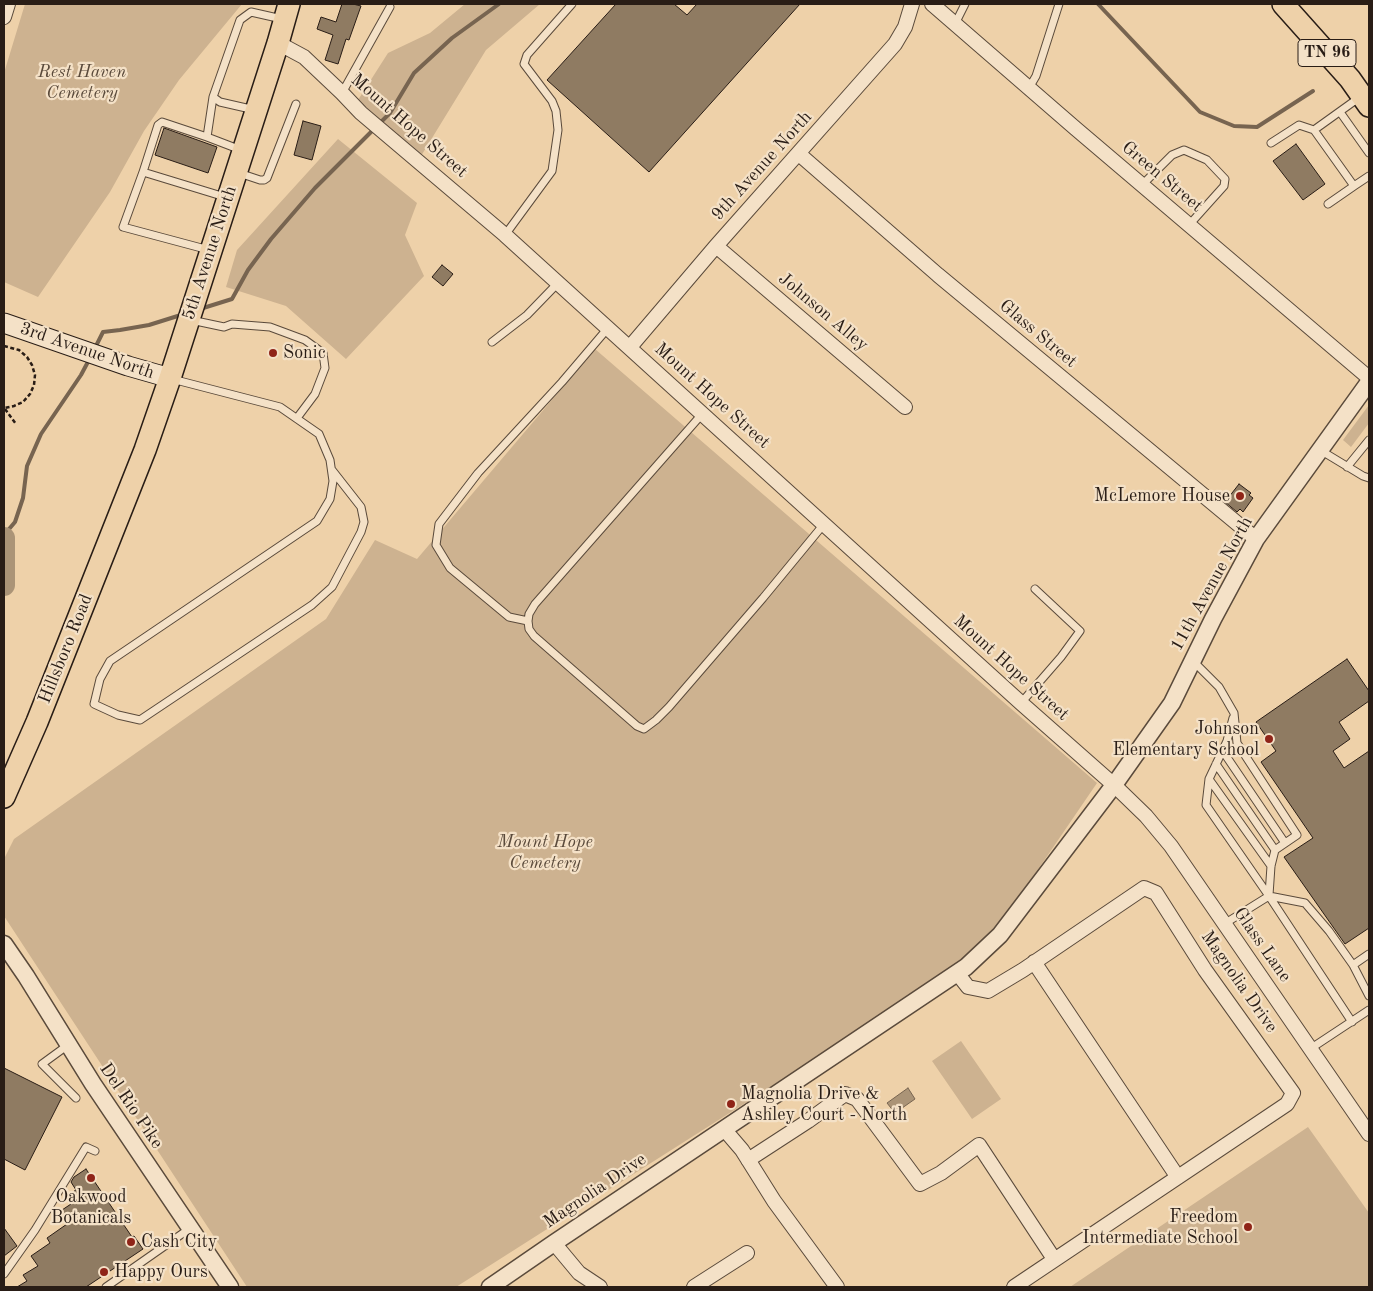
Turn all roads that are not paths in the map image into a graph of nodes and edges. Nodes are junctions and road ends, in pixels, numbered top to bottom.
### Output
1 (8, 4) edge
2 (572, 4) edge
3 (912, 4) edge
4 (932, 4) edge
5 (965, 4) edge
6 (1059, 4) edge
7 (1283, 4) edge
8 (390, 6) dead end
9 (287, 12) edge
10 (4, 17) edge
11 (955, 24) junction
12 (278, 43) junction
13 (1029, 88) junction
14 (342, 93) junction
15 (213, 97) junction
16 (1366, 101) edge
17 (296, 104) dead end
18 (256, 110) junction
19 (1340, 112) junction
20 (1314, 130) junction
21 (1354, 132) junction
22 (207, 136) junction
23 (1348, 137) dead end
24 (1271, 143) dead end
25 (243, 151) junction
26 (799, 154) junction
27 (1367, 154) edge
28 (143, 172) junction
29 (236, 172) junction
30 (1369, 176) edge
31 (1142, 186) junction
32 (1354, 186) junction
33 (228, 198) junction
34 (1328, 204) dead end
35 (1188, 224) junction
36 (505, 235) junction
37 (716, 246) junction
38 (210, 251) junction
39 (558, 282) junction
40 (188, 319) junction
41 (4, 322) edge
42 (608, 328) junction
43 (492, 342) dead end
44 (630, 347) junction
45 (170, 378) junction
46 (1369, 378) edge
47 (1369, 382) edge
48 (905, 407) dead end
49 (703, 413) junction
50 (297, 418) junction
51 (1369, 440) edge
52 (1320, 450) junction
53 (1347, 467) junction
54 (332, 470) junction
55 (1369, 478) edge
56 (126, 500) joint
57 (824, 524) junction
58 (1256, 539) junction
59 (1035, 589) dead end
60 (528, 621) junction
61 (1193, 661) junction
62 (1021, 703) junction
63 (1234, 713) junction
64 (1222, 750) junction
65 (1216, 764) junction
66 (1209, 779) junction
67 (1114, 785) junction
68 (4, 797) edge
69 (1285, 843) junction
70 (1275, 850) junction
71 (1271, 866) junction
72 (1269, 896) junction
73 (1224, 924) junction
74 (4, 944) edge
75 (1369, 954) edge
76 (4, 961) edge
77 (1034, 962) junction
78 (1354, 965) junction
79 (957, 973) junction
80 (26, 976) junction
81 (1369, 996) edge
82 (1369, 1010) edge
83 (1352, 1022) junction
84 (68, 1045) junction
85 (1310, 1049) junction
86 (76, 1098) dead end
87 (724, 1129) junction
88 (1369, 1134) edge
89 (95, 1151) dead end
90 (748, 1160) junction
91 (1177, 1176) junction
92 (189, 1228) junction
93 (554, 1243) junction
94 (747, 1253) dead end
95 (1054, 1259) junction
96 (4, 1274) edge
97 (106, 1287) edge
98 (230, 1287) edge
99 (490, 1287) edge
100 (600, 1287) edge
101 (694, 1287) edge
102 (837, 1287) edge
103 (1014, 1287) edge

1 - 10 street
2 - 36 lane
3 - 26 street, 9th Avenue North
4 - 11 street, Green Street
5 - 11 lane
6 - 13 lane
7 - 16 main road, TN 96
8 - 14 lane
9 - 12 main road, 5th Avenue North
9 - 15 lane
11 - 13 street, Green Street
12 - 14 street, Mount Hope Street
12 - 18 main road, 5th Avenue North
13 - 31 street, Green Street
14 - 36 street, Mount Hope Street
15 - 18 lane
15 - 22 lane
16 - 19 lane
17 - 29 lane
18 - 25 main road, 5th Avenue North
19 - 20 lane
19 - 21 lane
20 - 24 lane
20 - 32 lane
21 - 23 lane
21 - 27 lane
22 - 25 lane
22 - 28 lane
25 - 29 main road, 5th Avenue North
26 - 37 street, 9th Avenue North
26 - 58 street, Glass Street
28 - 33 lane
28 - 38 lane
29 - 33 main road, 5th Avenue North
30 - 32 lane
31 - 35 street, Green Street
31 - 35 lane
32 - 34 lane
33 - 38 main road, 5th Avenue North
35 - 46 street, Green Street
36 - 39 street, Mount Hope Street
37 - 44 street, 9th Avenue North
37 - 48 street, Johnson Alley
38 - 40 main road, 5th Avenue North
39 - 42 street, Mount Hope Street
39 - 43 lane
40 - 45 main road, 5th Avenue North
40 - 50 lane
41 - 45 main road, 3rd Avenue North
42 - 44 street, Mount Hope Street
42 - 60 lane
44 - 49 street, Mount Hope Street
45 - 50 lane
45 - 56 main road, 5th Avenue North
47 - 52 street, 11th Avenue North
49 - 57 street, Mount Hope Street
49 - 60 lane
50 - 54 lane
51 - 53 lane
52 - 53 lane
52 - 58 street, 11th Avenue North
53 - 55 lane
54 - 54 lane
56 - 68 main road, Hillsboro Road
57 - 60 lane
57 - 62 street, Mount Hope Street
58 - 61 street, 11th Avenue North
59 - 62 lane
61 - 63 lane
61 - 67 street, 11th Avenue North
62 - 67 street, Mount Hope Street
63 - 64 lane
63 - 69 lane
64 - 65 lane
64 - 69 lane
65 - 66 lane
65 - 70 lane
66 - 71 lane
66 - 72 lane
67 - 73 street, Glass Lane
67 - 79 street, Magnolia Drive
69 - 70 lane
70 - 71 lane
71 - 72 lane
72 - 73 lane
72 - 78 lane
72 - 83 lane
73 - 85 street, Glass Lane
74 - 80 street, Del Rio Pike
75 - 78 lane
76 - 80 street
77 - 79 street, Magnolia Drive
77 - 91 street
77 - 91 street, Magnolia Drive
78 - 81 lane
79 - 87 street, Magnolia Drive
80 - 84 street, Del Rio Pike
82 - 83 lane
83 - 85 lane
84 - 86 lane
84 - 92 street, Del Rio Pike
85 - 88 street, Glass Lane
87 - 90 street
87 - 93 street, Magnolia Drive
89 - 96 lane
90 - 95 street
90 - 102 street
91 - 95 street, Magnolia Drive
92 - 97 lane
92 - 98 street, Del Rio Pike
93 - 99 street, Magnolia Drive
93 - 100 street
94 - 101 street
95 - 103 street, Magnolia Drive

